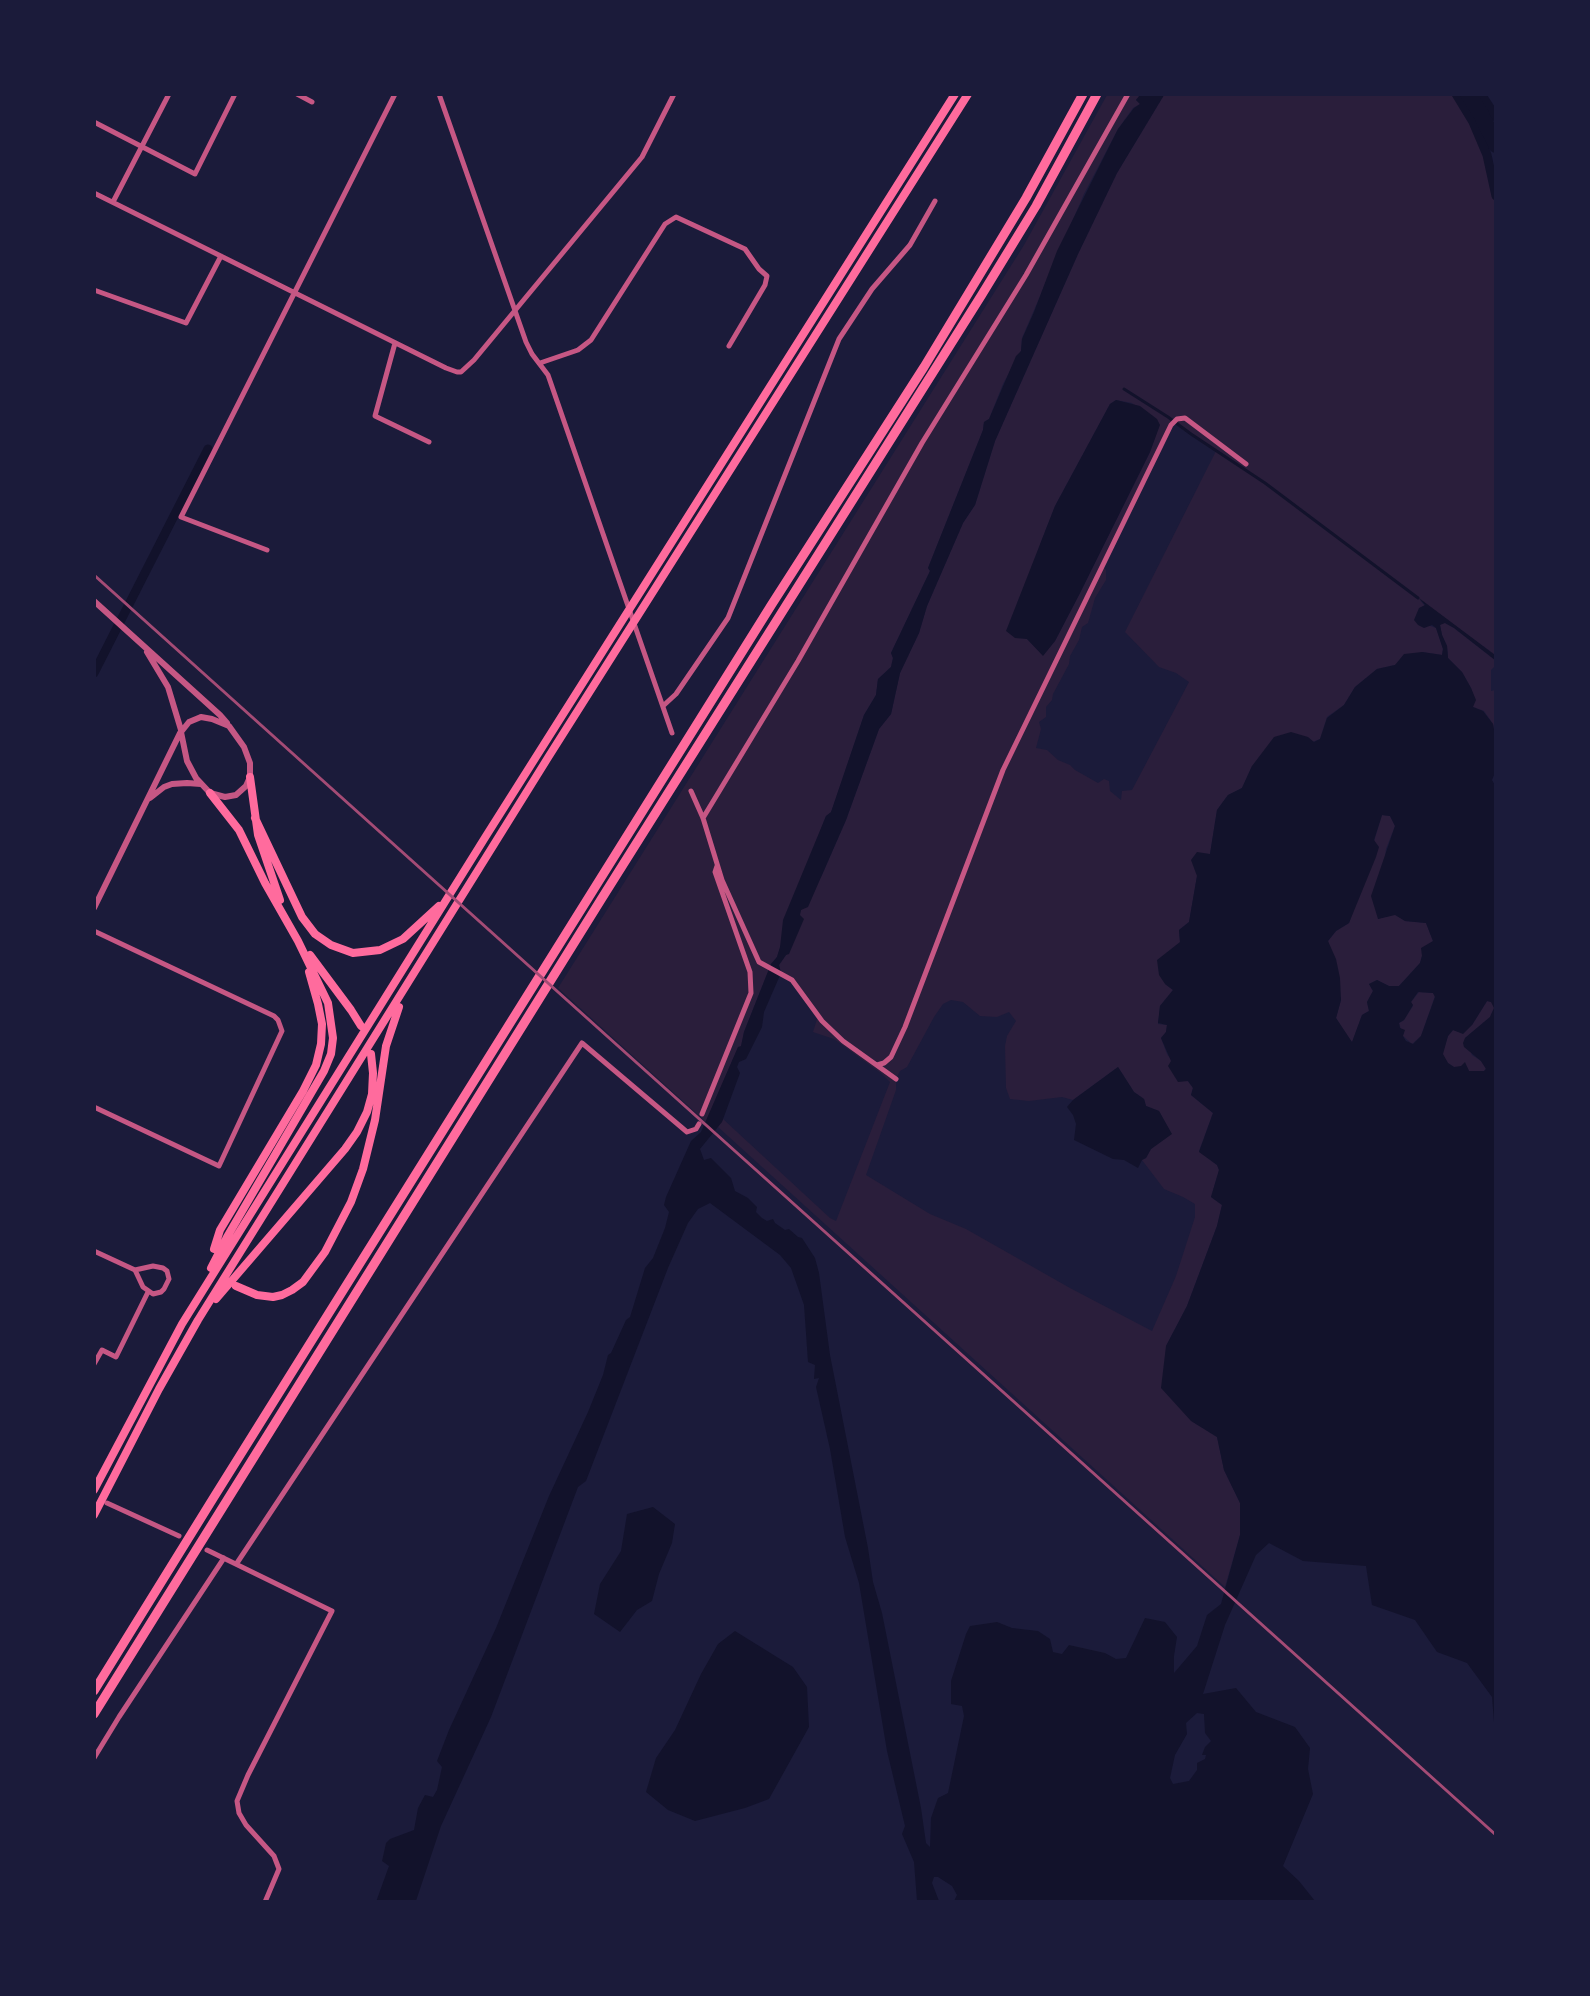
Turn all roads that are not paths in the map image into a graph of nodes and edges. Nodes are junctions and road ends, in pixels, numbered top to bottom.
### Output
1 (169, 94) edge
2 (235, 94) edge
3 (297, 94) edge
4 (395, 94) edge
5 (439, 94) edge
6 (674, 94) edge
7 (968, 94) edge
8 (1083, 94) edge
9 (1097, 94) edge
10 (1128, 94) edge
11 (953, 98) edge
12 (312, 102) dead end
13 (94, 122) edge
14 (142, 146) junction
15 (94, 193) edge
16 (934, 201) dead end
17 (113, 202) junction
18 (221, 256) junction
19 (94, 290) edge
20 (295, 292) junction
21 (515, 311) junction
22 (395, 343) junction
23 (729, 346) dead end
24 (540, 363) junction
25 (429, 442) dead end
26 (1246, 464) dead end
27 (267, 550) dead end
28 (94, 601) edge
29 (140, 641) junction
30 (663, 706) junction
31 (229, 726) junction
32 (181, 731) junction
33 (672, 733) dead end
34 (250, 777) junction
35 (201, 784) junction
36 (691, 791) dead end
37 (210, 793) junction
38 (147, 800) junction
39 (255, 818) junction
40 (703, 818) junction
41 (717, 865) junction
42 (94, 908) edge
43 (435, 914) junction
44 (286, 918) junction
45 (94, 931) edge
46 (298, 941) junction
47 (416, 971) junction
48 (361, 1026) dead end
49 (370, 1054) dead end
50 (877, 1065) junction
51 (896, 1079) dead end
52 (94, 1107) edge
53 (702, 1114) dead end
54 (699, 1124) dead end
55 (214, 1249) dead end
56 (94, 1251) edge
57 (135, 1270) junction
58 (236, 1286) dead end
59 (148, 1292) junction
60 (198, 1320) junction
61 (182, 1324) junction
62 (94, 1364) edge
63 (94, 1490) edge
64 (107, 1503) dead end
65 (94, 1515) edge
66 (179, 1536) dead end
67 (207, 1550) dead end
68 (224, 1558) junction
69 (237, 1563) junction
70 (94, 1691) edge
71 (94, 1714) edge
72 (94, 1758) edge
73 (265, 1902) edge

1 - 14 street
2 - 14 street
3 - 12 street
4 - 20 street
5 - 21 street
6 - 21 street
7 - 47 highway
8 - 70 highway
9 - 71 highway
10 - 40 street
11 - 43 highway
13 - 14 street
14 - 17 street
15 - 17 street
16 - 30 street
17 - 18 street
18 - 19 street
18 - 20 street
20 - 22 street
20 - 27 street
21 - 22 street
21 - 24 street
22 - 25 street
23 - 24 street
24 - 30 street
26 - 50 street
28 - 29 street
29 - 31 street
29 - 32 street
30 - 33 street
31 - 32 street
31 - 34 street
32 - 35 street
32 - 38 street
34 - 37 street
34 - 39 highway
35 - 37 street
35 - 38 street
36 - 40 street
37 - 44 highway
38 - 42 street
39 - 43 highway
39 - 44 highway
40 - 41 street
41 - 50 street
41 - 53 street
43 - 61 highway
44 - 46 highway
45 - 52 street
46 - 48 highway
46 - 55 highway
46 - 61 highway
47 - 58 highway
47 - 60 highway
49 - 60 highway
50 - 51 street
54 - 69 street
56 - 57 street
57 - 59 street
57 - 59 street
59 - 62 street
60 - 65 highway
61 - 63 highway
64 - 66 street
67 - 68 street
68 - 69 street
68 - 72 street
69 - 73 street

